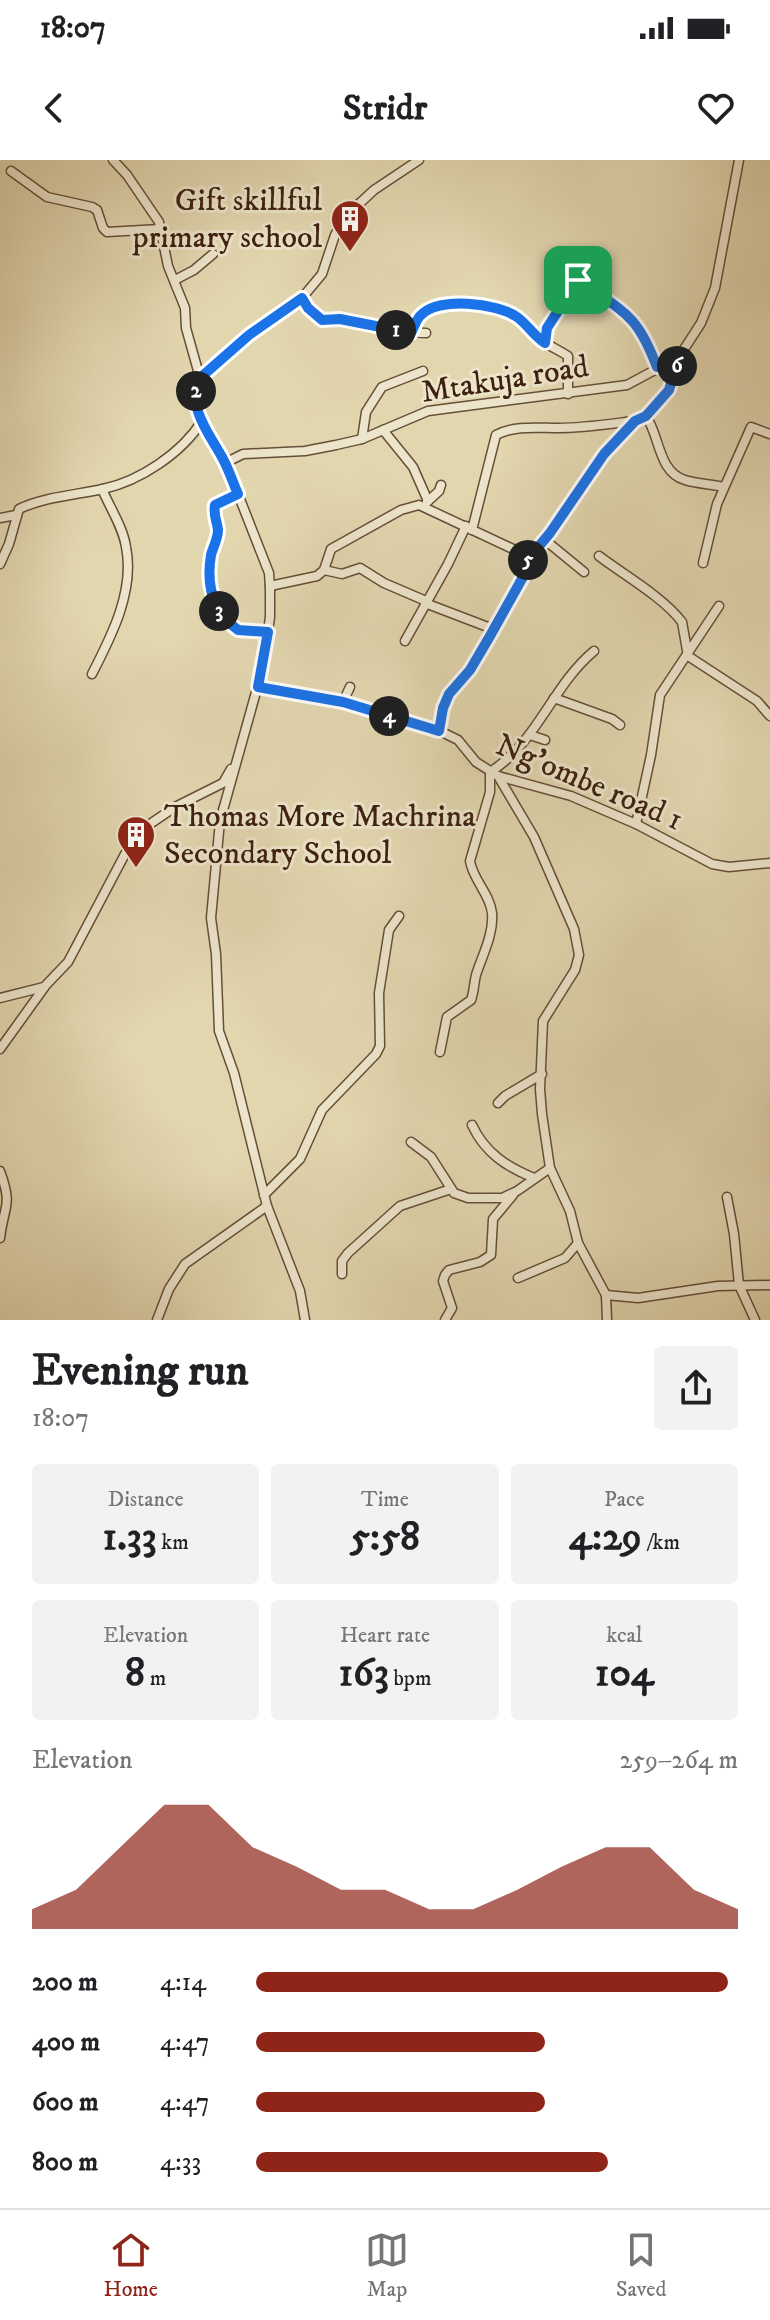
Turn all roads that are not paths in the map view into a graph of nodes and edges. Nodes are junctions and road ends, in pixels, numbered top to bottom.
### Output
1 (113, 160) edge
2 (419, 160) edge
3 (739, 160) edge
4 (11, 171) dead end
5 (160, 229) junction
6 (213, 254) dead end
7 (563, 266) dead end
8 (175, 280) junction
9 (578, 280) junction
10 (302, 298) junction
11 (411, 333) junction
12 (426, 333) dead end
13 (545, 343) junction
14 (679, 357) junction
15 (657, 367) junction
16 (423, 371) dead end
17 (200, 378) junction
18 (568, 394) junction
19 (646, 416) junction
20 (202, 421) junction
21 (635, 421) junction
22 (383, 430) junction
23 (770, 434) edge
24 (362, 439) junction
25 (225, 463) junction
26 (441, 485) dead end
27 (724, 487) junction
28 (102, 489) junction
29 (238, 494) junction
30 (426, 503) junction
31 (16, 515) junction
32 (0, 518) edge
33 (469, 528) junction
34 (545, 540) junction
35 (599, 556) dead end
36 (530, 557) junction
37 (703, 563) dead end
38 (0, 564) edge
39 (324, 570) junction
40 (584, 572) dead end
41 (270, 586) junction
42 (426, 602) junction
43 (719, 606) dead end
44 (493, 629) junction
45 (268, 632) junction
46 (405, 641) dead end
47 (594, 651) dead end
48 (688, 656) junction
49 (92, 674) dead end
50 (258, 687) junction
51 (350, 687) dead end
52 (554, 698) junction
53 (343, 702) junction
54 (770, 716) edge
55 (620, 725) dead end
56 (439, 731) junction
57 (530, 735) junction
58 (545, 740) dead end
59 (235, 761) junction
60 (494, 774) junction
61 (636, 824) junction
62 (770, 863) edge
63 (399, 916) dead end
64 (45, 987) junction
65 (0, 998) edge
66 (0, 1049) edge
67 (440, 1052) dead end
68 (542, 1074) junction
69 (498, 1103) dead end
70 (472, 1125) dead end
71 (411, 1142) dead end
72 (550, 1168) junction
73 (0, 1171) edge
74 (534, 1178) junction
75 (451, 1189) junction
76 (517, 1191) junction
77 (264, 1195) junction
78 (727, 1197) dead end
79 (267, 1206) junction
80 (0, 1238) edge
81 (578, 1243) junction
82 (342, 1274) dead end
83 (518, 1278) dead end
84 (739, 1285) junction
85 (770, 1285) edge
86 (606, 1295) junction
87 (157, 1320) edge
88 (305, 1320) edge
89 (445, 1320) edge
90 (607, 1320) edge
91 (755, 1320) edge

1 - 5 street
2 - 10 street
3 - 14 street
4 - 5 street
5 - 8 street
6 - 8 street
7 - 9 street
8 - 17 street
9 - 13 street
9 - 15 street
10 - 11 street
10 - 17 street
11 - 12 street
11 - 13 street
13 - 18 street
14 - 15 street, Mtakuja road
14 - 19 street
15 - 18 street, Mtakuja road
16 - 24 street
17 - 20 street
18 - 22 street, Mtakuja road
19 - 21 street
19 - 27 street
20 - 25 street
20 - 28 street
21 - 33 street
21 - 34 street
22 - 24 street, Mtakuja road
22 - 30 street
23 - 27 street
24 - 25 street, Mtakuja road
25 - 29 street
26 - 30 street
27 - 37 street
28 - 31 street
28 - 49 street
29 - 41 street
29 - 45 street
30 - 33 street
30 - 39 street
31 - 32 street
31 - 38 street
33 - 36 street
33 - 42 street
34 - 36 street
34 - 40 street
35 - 48 street
36 - 44 street
39 - 41 street
39 - 42 street
41 - 45 street
42 - 44 street
42 - 46 street
43 - 48 street
44 - 56 street
45 - 50 street
47 - 52 street
48 - 54 street
48 - 61 street
50 - 53 street, Ng’ombe road 1
50 - 59 street
51 - 53 street
52 - 55 street
52 - 57 street
53 - 56 street, Ng’ombe road 1
56 - 60 street, Ng’ombe road 1
57 - 58 street
57 - 60 street
59 - 64 street
59 - 77 street
60 - 61 street, Ng’ombe road 1
60 - 67 street
60 - 68 street
61 - 62 street, Ng’ombe road 1
63 - 77 street
64 - 65 street
64 - 66 street
68 - 69 street
68 - 72 street
70 - 74 street
71 - 75 street
72 - 74 street
72 - 81 street
73 - 80 street
74 - 76 street
75 - 76 street
75 - 82 street
76 - 89 street
77 - 79 street
78 - 84 street
79 - 87 street
79 - 88 street
81 - 83 street
81 - 86 street
84 - 85 street
84 - 86 street
84 - 91 street
86 - 90 street

